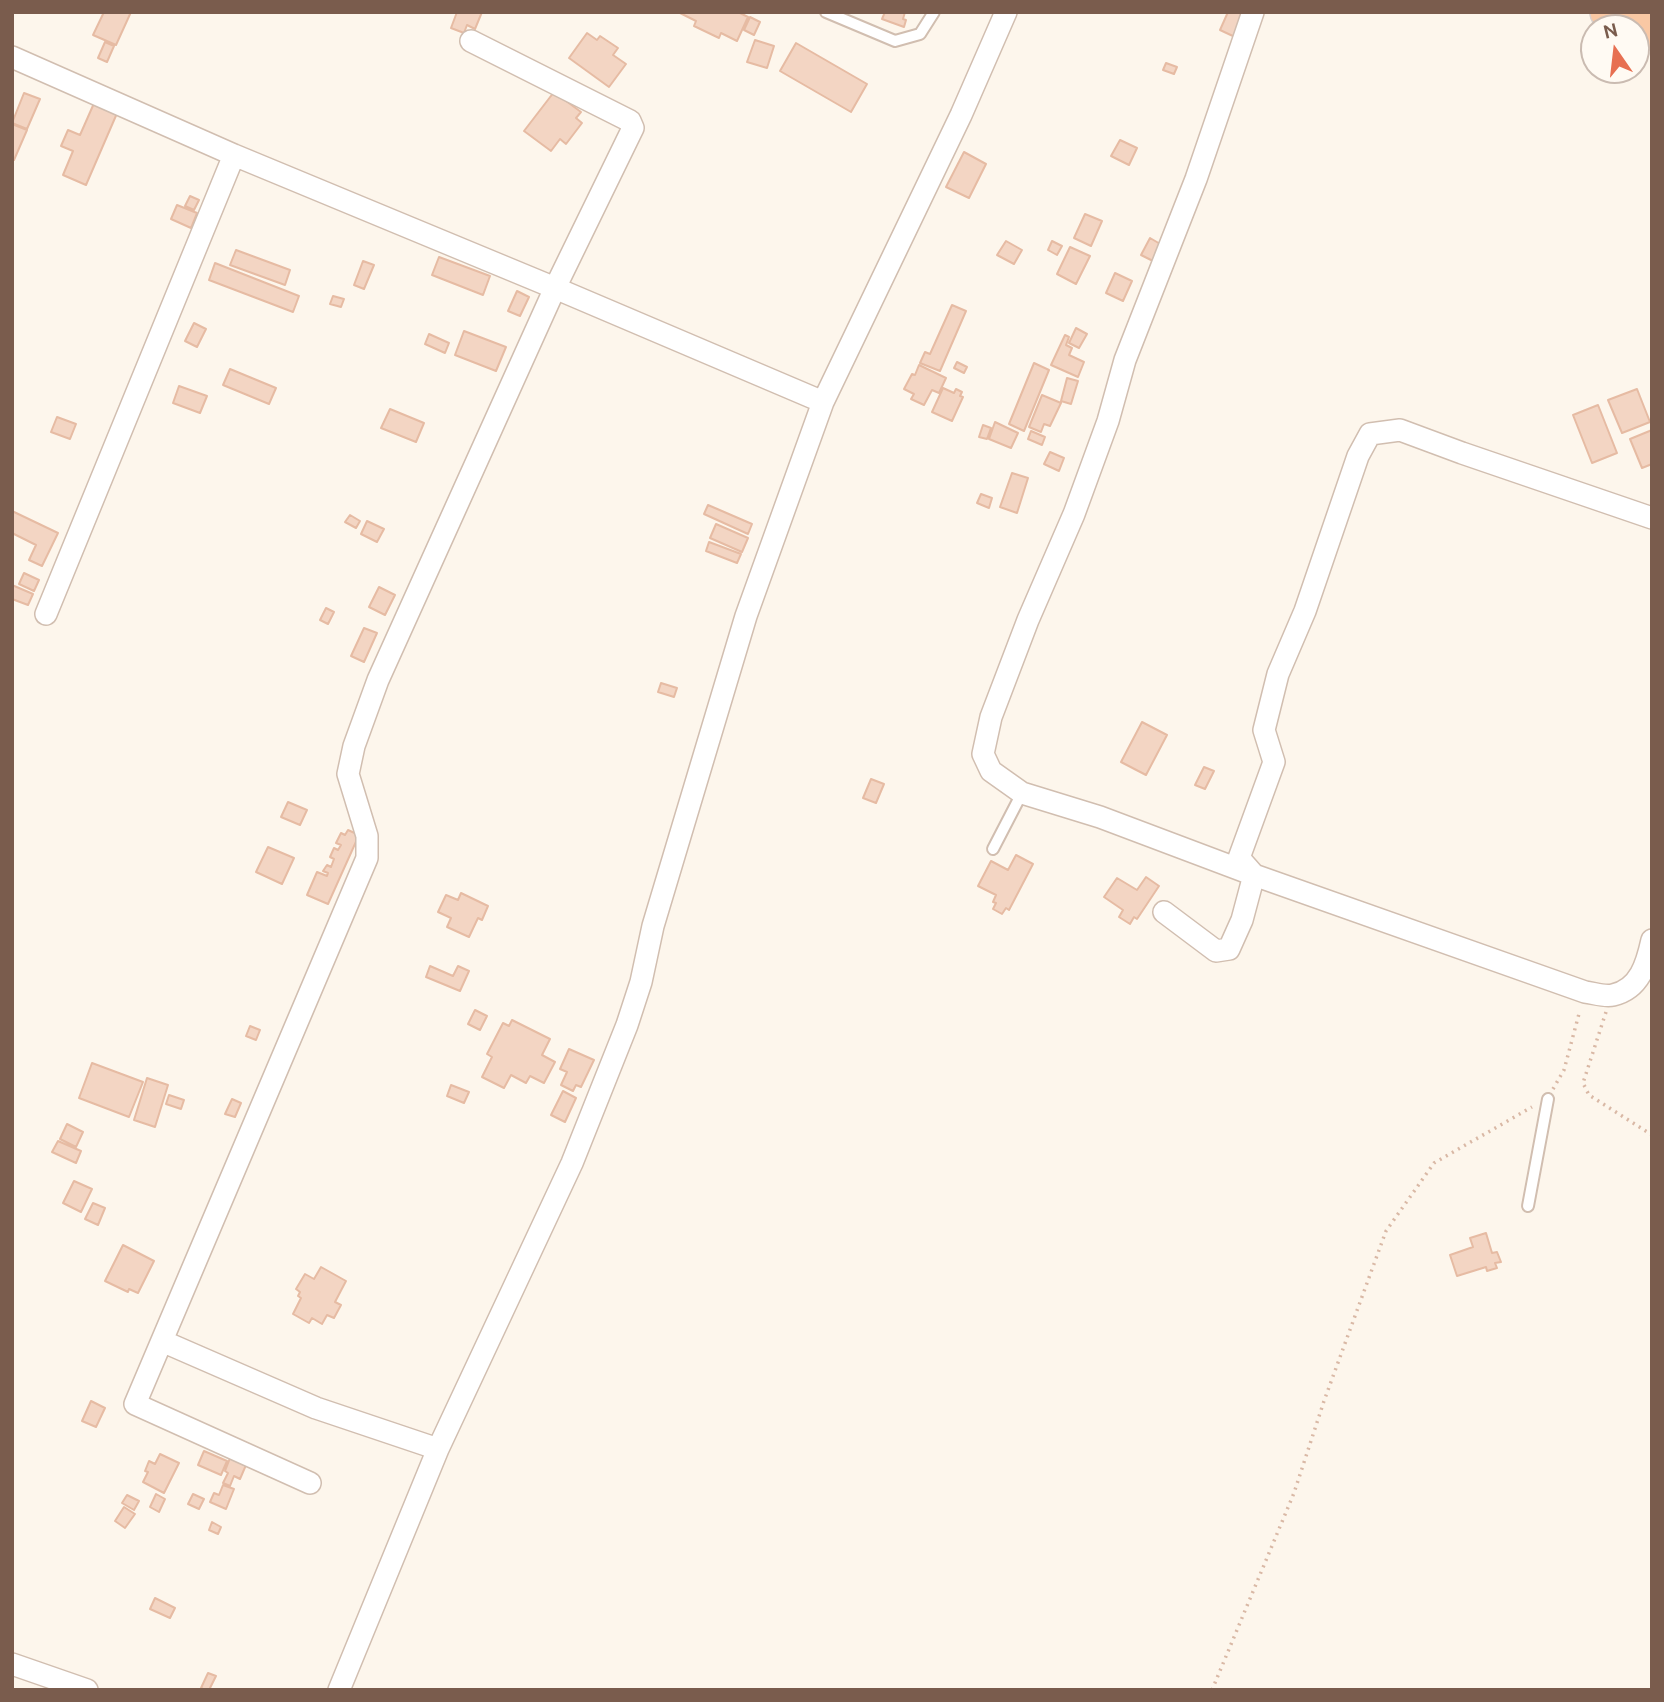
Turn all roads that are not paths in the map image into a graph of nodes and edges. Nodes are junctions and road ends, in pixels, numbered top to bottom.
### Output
1 (826, 12) edge
2 (934, 12) edge
3 (1006, 12) edge
4 (1253, 12) edge
5 (1608, 12) edge
6 (1652, 32) edge
7 (471, 41) dead end
8 (12, 57) edge
9 (234, 155) junction
10 (555, 288) junction
11 (822, 402) junction
12 (1652, 518) edge
13 (46, 614) dead end
14 (1022, 793) junction
15 (993, 849) dead end
16 (1254, 875) junction
17 (1164, 912) dead end
18 (1652, 940) edge
19 (1548, 1099) road end
20 (1528, 1206) dead end
21 (162, 1341) junction
22 (438, 1449) junction
23 (310, 1483) dead end
24 (12, 1664) edge
25 (87, 1690) edge
26 (339, 1690) edge

1 - 2 lane
3 - 11 street
4 - 14 street
5 - 6 highway
7 - 10 street
8 - 9 street
9 - 10 street
9 - 13 street
10 - 11 street
10 - 21 street
11 - 22 street
12 - 16 street
14 - 15 lane
14 - 16 street
16 - 17 street
16 - 18 street
19 - 20 lane
21 - 22 street
21 - 23 street
22 - 26 street
24 - 25 street

